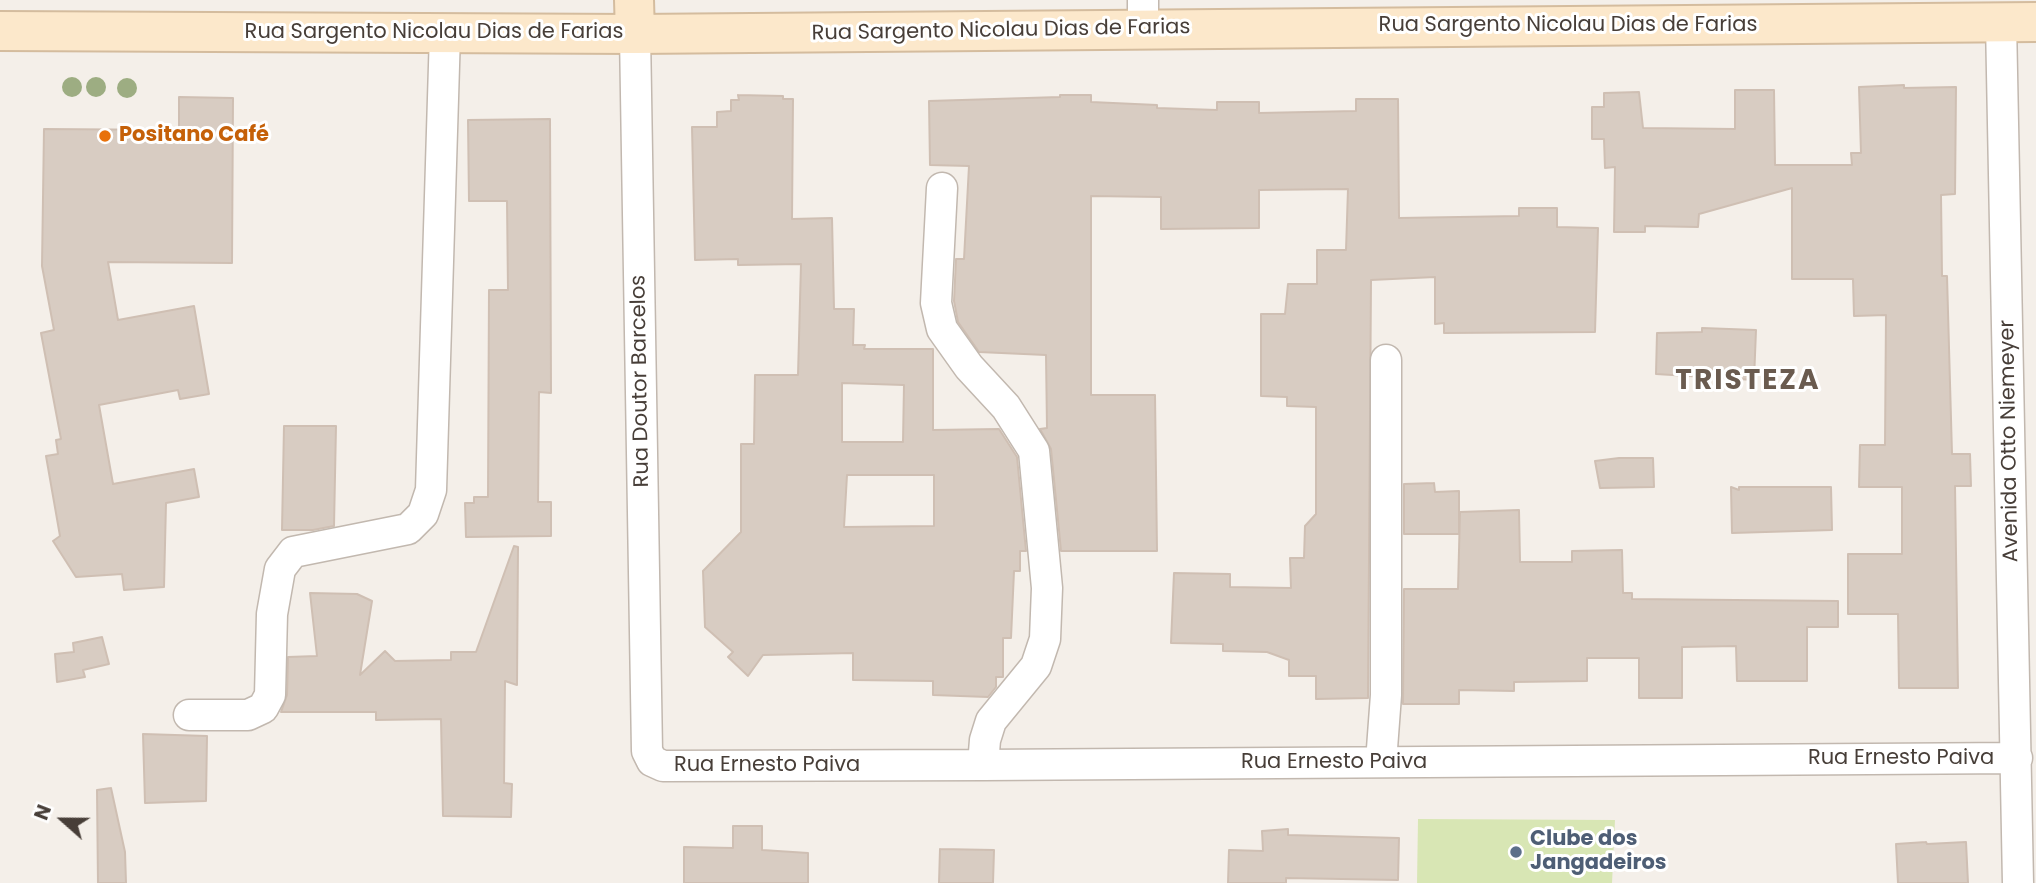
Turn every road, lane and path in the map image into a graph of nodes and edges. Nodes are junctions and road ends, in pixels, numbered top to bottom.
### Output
1 (2013, 14) edge
2 (1143, 15) edge
3 (635, 17) edge
4 (0, 31) edge
5 (445, 33) junction
6 (942, 188) dead end
7 (1386, 360) dead end
8 (190, 715) dead end
9 (2017, 758) junction
10 (652, 761) joint
11 (1381, 762) junction
12 (983, 765) junction
13 (2018, 883) edge

1 - 2 main road, Rua Sargento Nicolau Dias de Farias
1 - 9 street, Avenida Otto Niemeyer
2 - 3 main road, Rua Sargento Nicolau Dias de Farias
3 - 5 main road, Rua Sargento Nicolau Dias de Farias
3 - 10 street, Rua Doutor Barcelos
4 - 5 main road, Rua Sargento Nicolau Dias de Farias
5 - 8 street
6 - 12 street
7 - 11 street
9 - 11 street, Rua Ernesto Paiva
9 - 13 street, Avenida Otto Niemeyer
10 - 12 street, Rua Ernesto Paiva
11 - 12 street, Rua Ernesto Paiva

